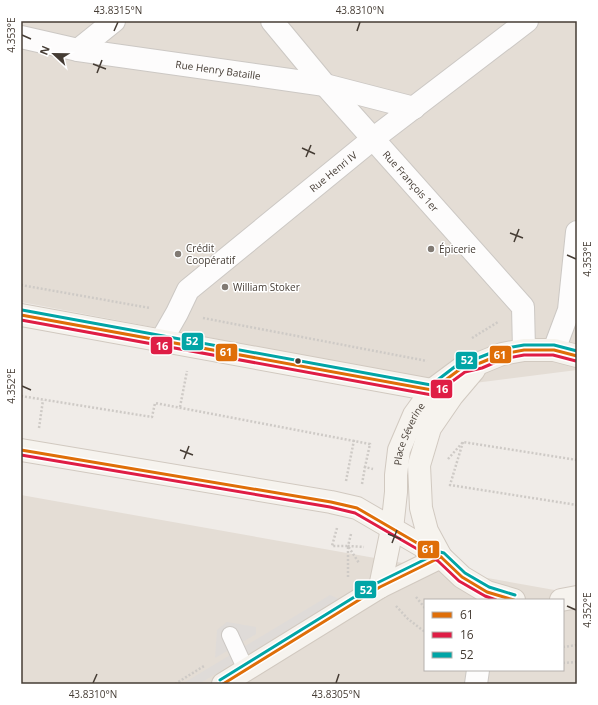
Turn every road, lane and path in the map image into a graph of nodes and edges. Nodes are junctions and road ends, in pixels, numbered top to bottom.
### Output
1 (114, 21) edge
2 (272, 21) edge
3 (527, 21) edge
4 (21, 37) edge
5 (78, 50) junction
6 (325, 85) junction
7 (414, 108) junction
8 (374, 138) junction
9 (577, 232) edge
10 (21, 285) edge
11 (523, 307) junction
12 (177, 313) junction
13 (21, 315) edge
14 (470, 338) dead end
15 (161, 341) junction
16 (524, 350) junction
17 (554, 350) junction
18 (577, 356) edge
19 (431, 362) dead end
20 (480, 363) junction
21 (188, 366) dead end
22 (432, 390) junction
23 (21, 396) edge
24 (44, 400) junction
25 (180, 407) junction
26 (39, 431) dead end
27 (354, 440) junction
28 (463, 442) junction
29 (21, 450) edge
30 (577, 460) edge
31 (444, 464) dead end
32 (376, 470) dead end
33 (346, 485) dead end
34 (577, 505) edge
35 (337, 527) dead end
36 (392, 529) junction
37 (441, 557) junction
38 (360, 565) dead end
39 (380, 587) junction
40 (486, 596) edge
41 (577, 598) edge
42 (507, 599) edge
43 (564, 600) edge
44 (396, 605) dead end
45 (424, 631) edge
46 (230, 635) dead end
47 (577, 645) edge
48 (564, 647) edge
49 (577, 662) edge
50 (564, 663) edge
51 (246, 670) junction
52 (478, 671) edge
53 (223, 684) edge
54 (476, 684) edge

1 - 5 street
2 - 6 street, Rue François 1er
3 - 7 street, Rue Henri IV
4 - 5 street, Rue Henry Bataille
5 - 6 street, Rue Henry Bataille
6 - 7 street, Rue Henry Bataille
6 - 8 street, Rue François 1er
7 - 8 street, Rue Henri IV
8 - 11 street, Rue François 1er
8 - 12 street, Rue Henri IV
9 - 17 street
10 - 12 path
11 - 14 path
11 - 16 street
12 - 15 street, Rue Henri IV
12 - 19 path
13 - 15 main road
15 - 22 main road
16 - 17 main road, Place Séverine
16 - 20 main road, Place Séverine
17 - 18 main road, Place Séverine
20 - 22 main road, Place Séverine
20 - 37 main road
21 - 25 path
22 - 36 main road, Place Séverine
23 - 24 path
24 - 25 path
24 - 26 path
25 - 27 path
27 - 32 path
27 - 33 path
28 - 30 path
28 - 31 path
28 - 34 path
29 - 36 main road
35 - 38 path
36 - 37 main road
36 - 39 main road, Place Séverine
37 - 39 main road
37 - 40 main road
39 - 51 main road
40 - 42 main road
41 - 43 main road
44 - 45 path
46 - 51 lane
47 - 48 path
49 - 50 path
51 - 53 main road
52 - 54 street

